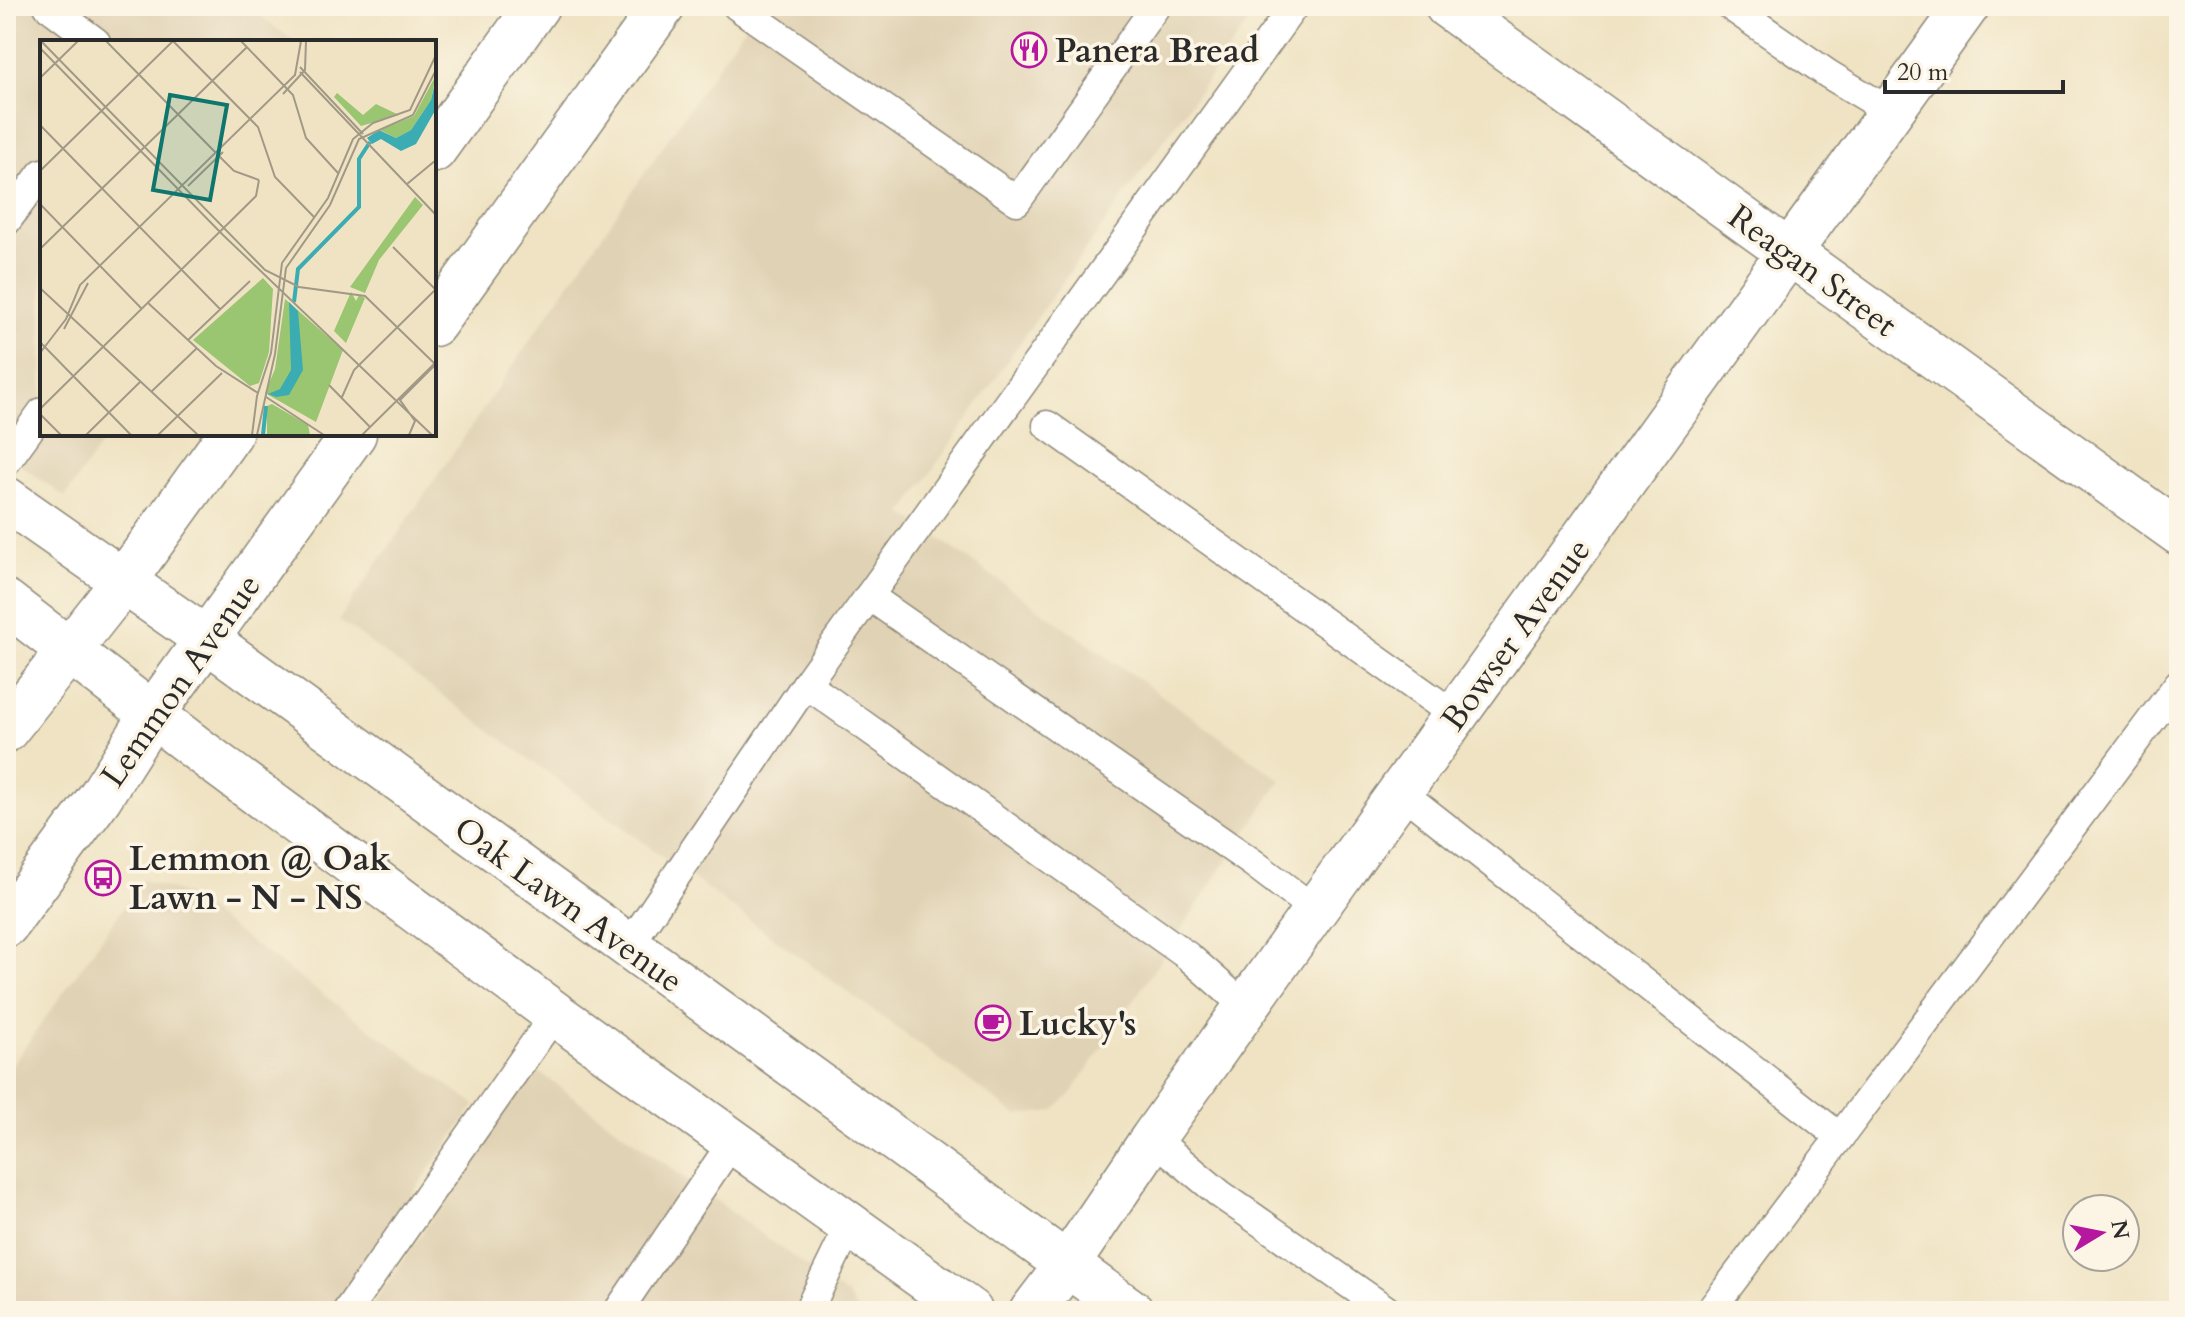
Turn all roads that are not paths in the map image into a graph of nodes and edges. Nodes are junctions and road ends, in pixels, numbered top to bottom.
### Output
1 (48, 6) edge
2 (537, 6) edge
3 (663, 6) edge
4 (737, 6) edge
5 (1156, 6) edge
6 (1294, 6) edge
7 (1447, 6) edge
8 (1730, 6) edge
9 (1967, 6) edge
10 (93, 40) edge
11 (1891, 112) junction
12 (436, 147) edge
13 (40, 175) edge
14 (11, 206) edge
15 (1790, 253) junction
16 (436, 321) edge
17 (40, 415) edge
18 (1047, 425) dead end
19 (353, 436) edge
20 (221, 437) edge
21 (6, 462) edge
22 (6, 499) edge
23 (2179, 533) edge
24 (124, 581) junction
25 (869, 596) junction
26 (6, 602) edge
27 (206, 639) junction
28 (69, 651) junction
29 (2179, 683) edge
30 (806, 684) junction
31 (152, 715) junction
32 (1456, 716) junction
33 (6, 730) edge
34 (1401, 792) junction
35 (1315, 910) junction
36 (6, 925) edge
37 (628, 947) junction
38 (1247, 1008) junction
39 (555, 1014) junction
40 (1840, 1137) junction
41 (1153, 1138) junction
42 (733, 1141) junction
43 (850, 1225) junction
44 (1067, 1265) junction
45 (347, 1311) edge
46 (618, 1311) edge
47 (808, 1311) edge
48 (970, 1311) edge
49 (1032, 1311) edge
50 (1131, 1311) edge
51 (1388, 1311) edge
52 (1710, 1311) edge

1 - 10 lane
2 - 12 main road
3 - 16 main road
4 - 5 lane
6 - 25 lane
7 - 15 main road, Reagan Street
8 - 11 lane
9 - 11 main road, Bowser Avenue
11 - 15 main road, Bowser Avenue
13 - 14 lane
15 - 23 main road, Reagan Street
15 - 32 main road, Bowser Avenue
17 - 21 lane
18 - 32 lane
19 - 27 main road, Lemmon Avenue
20 - 24 main road
22 - 24 main road, Oak Lawn Avenue
24 - 27 main road, Oak Lawn Avenue
24 - 28 main road
25 - 30 lane
25 - 35 lane
26 - 28 main road
27 - 31 main road, Lemmon Avenue
27 - 37 main road, Oak Lawn Avenue
28 - 31 main road
28 - 33 main road
29 - 40 lane
30 - 37 lane
30 - 38 lane
31 - 36 main road, Lemmon Avenue
31 - 39 main road
32 - 34 main road, Bowser Avenue
34 - 35 main road, Bowser Avenue
34 - 40 lane
35 - 38 main road, Bowser Avenue
37 - 44 main road, Oak Lawn Avenue
38 - 41 main road, Bowser Avenue
39 - 42 main road
39 - 45 lane
40 - 52 lane
41 - 44 main road, Bowser Avenue
41 - 51 lane
42 - 43 main road
42 - 46 lane
43 - 47 lane
43 - 48 main road
44 - 49 main road, Bowser Avenue
44 - 50 main road, Oak Lawn Avenue

